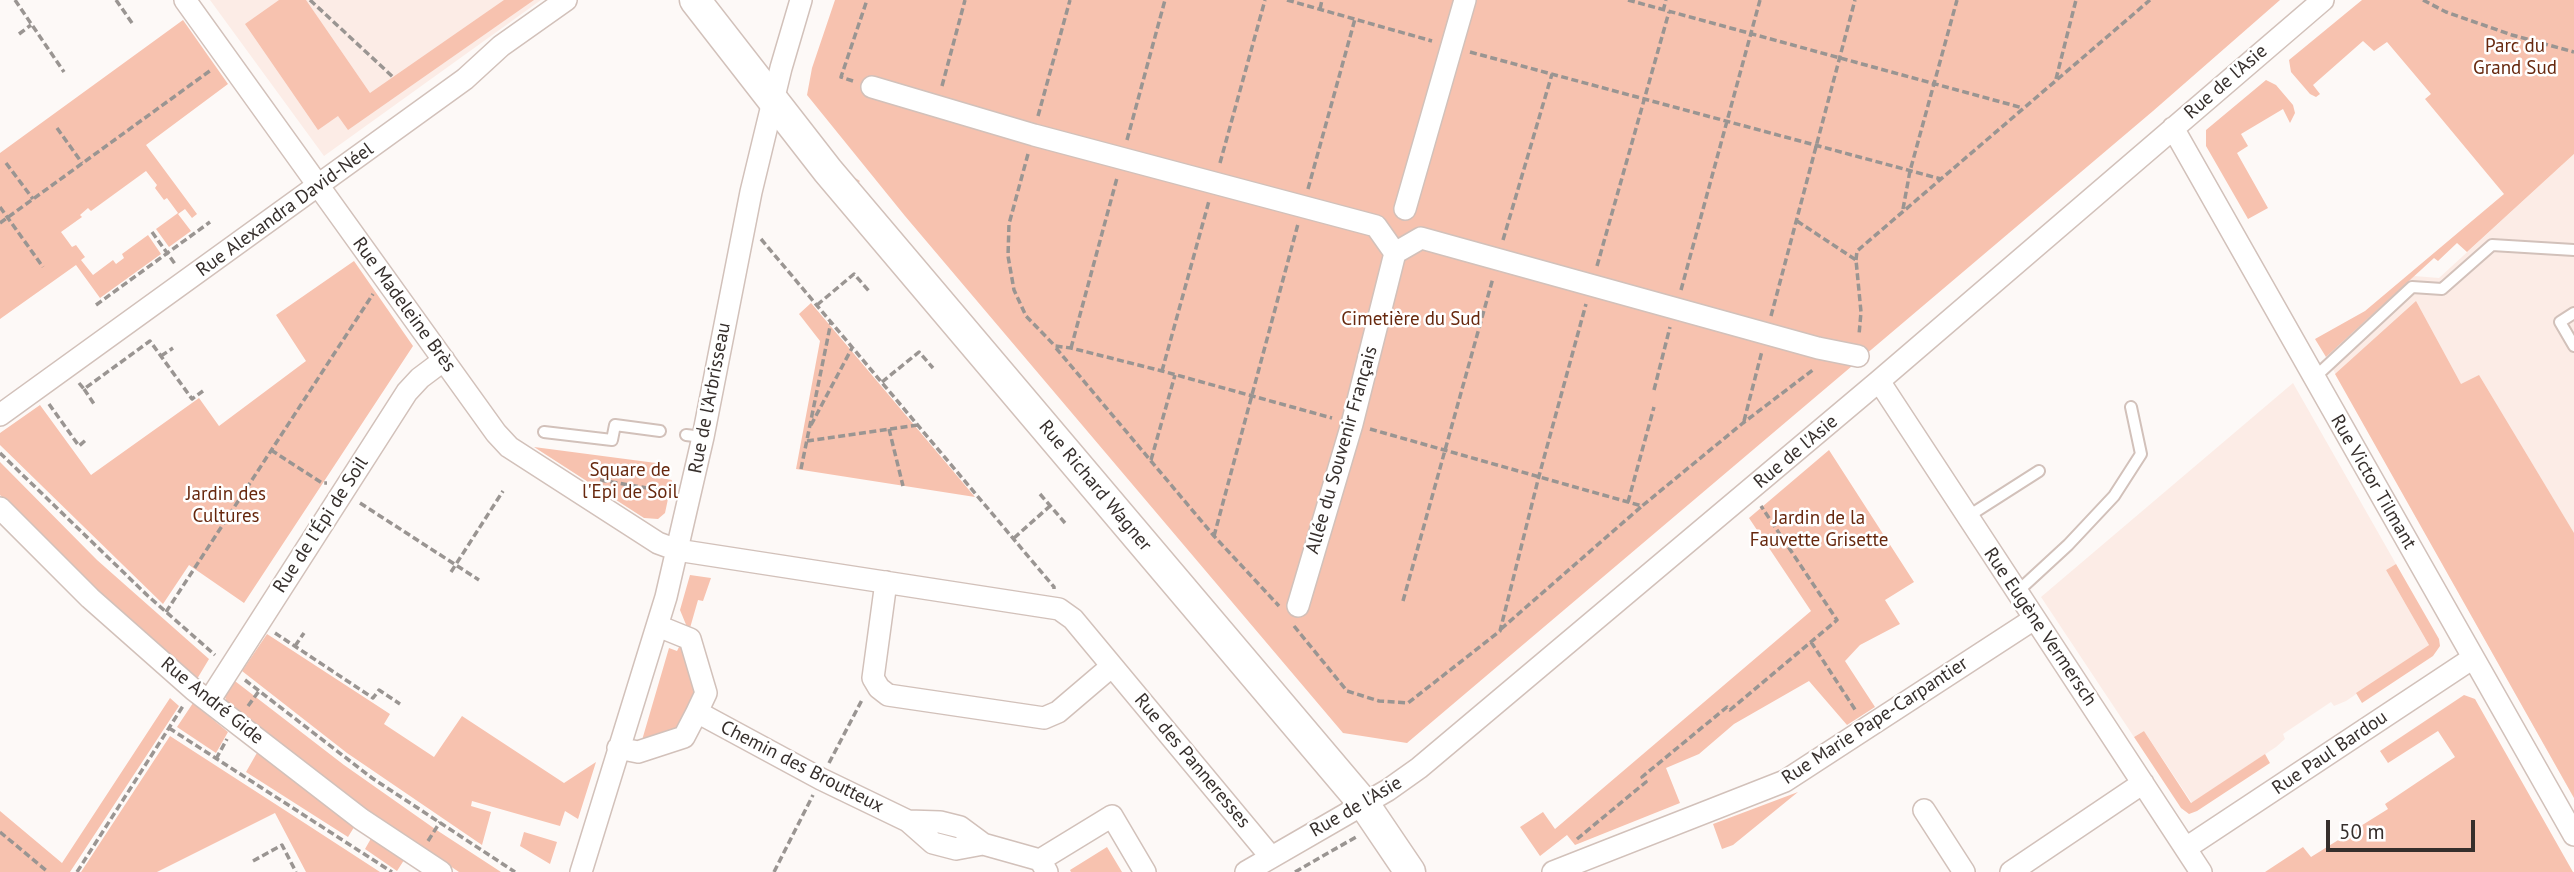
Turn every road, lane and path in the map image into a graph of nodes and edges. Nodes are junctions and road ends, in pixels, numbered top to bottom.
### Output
1 (15, 0) edge
2 (116, 0) edge
3 (185, 0) edge
4 (310, 0) edge
5 (566, 0) edge
6 (695, 0) edge
7 (802, 0) edge
8 (867, 0) edge
9 (965, 0) edge
10 (1070, 0) edge
11 (1166, 0) edge
12 (1287, 0) edge
13 (1322, 0) edge
14 (1465, 0) edge
15 (1628, 0) edge
16 (1666, 0) edge
17 (1760, 0) edge
18 (1855, 0) edge
19 (1957, 0) edge
20 (2076, 0) edge
21 (2150, 0) edge
22 (2323, 0) edge
23 (2423, 0) edge
24 (1320, 9) junction
25 (1663, 10) junction
26 (1669, 12) junction
27 (1355, 19) junction
28 (132, 23) dead end
29 (32, 25) junction
30 (19, 34) dead end
31 (1750, 34) junction
32 (1451, 47) junction
33 (2574, 52) edge
34 (1840, 58) junction
35 (227, 59) junction
36 (64, 72) dead end
37 (1552, 74) junction
38 (393, 77) dead end
39 (2055, 80) junction
40 (1934, 83) junction
41 (872, 87) joint
42 (1643, 98) junction
43 (774, 103) junction
44 (937, 106) junction
45 (2023, 108) junction
46 (1728, 121) junction
47 (57, 128) dead end
48 (2173, 128) junction
49 (1034, 135) junction
50 (1817, 145) junction
51 (1122, 158) junction
52 (6, 163) dead end
53 (82, 163) junction
54 (1910, 171) junction
55 (1941, 178) junction
56 (318, 186) junction
57 (33, 199) junction
58 (0, 206) edge
59 (1303, 206) junction
60 (1405, 209) junction
61 (1903, 211) junction
62 (8, 217) junction
63 (746, 221) junction
64 (1797, 221) junction
65 (210, 222) dead end
66 (0, 223) edge
67 (1376, 226) junction
68 (152, 232) dead end
69 (1421, 238) junction
70 (2574, 250) edge
71 (167, 253) junction
72 (1395, 253) junction
73 (1498, 260) junction
74 (1856, 260) junction
75 (43, 267) dead end
76 (384, 277) junction
77 (187, 280) junction
78 (1592, 285) junction
79 (869, 291) dead end
80 (96, 305) dead end
81 (817, 305) junction
82 (1675, 309) junction
83 (2574, 313) edge
84 (831, 322) junction
85 (1766, 332) junction
86 (1055, 346) junction
87 (2574, 346) edge
88 (852, 347) junction
89 (173, 348) dead end
90 (1071, 348) junction
91 (161, 356) junction
92 (1858, 356) junction
93 (444, 360) junction
94 (67, 367) junction
95 (933, 368) dead end
96 (1175, 375) junction
97 (2314, 378) junction
98 (1879, 381) junction
99 (882, 383) junction
100 (83, 389) junction
101 (1654, 390) dead end
102 (203, 391) dead end
103 (1252, 396) junction
104 (47, 401) dead end
105 (94, 404) dead end
106 (1654, 407) dead end
107 (2131, 407) dead end
108 (0, 415) edge
109 (1743, 423) junction
110 (1352, 424) junction
111 (918, 425) junction
112 (889, 429) junction
113 (809, 430) junction
114 (660, 431) dead end
115 (544, 432) dead end
116 (87, 439) dead end
117 (807, 441) junction
118 (271, 450) junction
119 (1445, 450) junction
120 (1151, 461) junction
121 (801, 470) dead end
122 (2039, 471) dead end
123 (1539, 475) junction
124 (592, 479) dead end
125 (903, 486) dead end
126 (1751, 490) junction
127 (503, 491) dead end
128 (342, 492) junction
129 (1040, 494) dead end
130 (1628, 502) junction
131 (1051, 506) junction
132 (1642, 506) junction
133 (0, 508) edge
134 (687, 513) junction
135 (1967, 517) junction
136 (1065, 523) dead end
137 (1214, 536) junction
138 (1014, 538) junction
139 (677, 551) junction
140 (455, 565) junction
141 (451, 572) dead end
142 (478, 580) dead end
143 (886, 582) junction
144 (2017, 592) junction
145 (1403, 601) dead end
146 (1288, 606) junction
147 (1050, 607) junction
148 (166, 612) dead end
149 (2034, 619) junction
150 (259, 622) junction
151 (658, 626) junction
152 (1500, 631) junction
153 (304, 633) dead end
154 (1811, 642) junction
155 (295, 646) junction
156 (2473, 658) junction
157 (1112, 666) junction
158 (201, 695) junction
159 (400, 704) dead end
160 (697, 712) junction
161 (1866, 727) junction
162 (169, 728) junction
163 (618, 748) junction
164 (2143, 783) junction
165 (1364, 804) junction
166 (1924, 810) dead end
167 (0, 832) edge
168 (1361, 834) dead end
169 (2574, 835) edge
170 (1571, 845) dead end
171 (2186, 848) junction
172 (1271, 857) junction
173 (508, 860) dead end
174 (253, 861) dead end
175 (505, 865) dead end
176 (1043, 866) edge
177 (586, 870) edge
178 (48, 872) edge
179 (76, 872) edge
180 (296, 872) edge
181 (391, 872) edge
182 (441, 872) edge
183 (1145, 872) edge
184 (1246, 872) edge
185 (1295, 872) edge
186 (1410, 872) edge
187 (1553, 872) edge
188 (1964, 872) edge
189 (2011, 872) edge
190 (2201, 872) edge

1 - 29 path
2 - 28 path
3 - 35 street, Rue Madeleine Brès
4 - 38 path
5 - 56 street, Rue Alexandra David-Néel
6 - 43 street, Rue Richard Wagner
7 - 43 street, Rue de l'Arbrisseau
8 - 41 path
9 - 44 path
10 - 49 path
11 - 51 path
12 - 24 path
13 - 24 path
14 - 32 street
15 - 25 path
16 - 25 path
17 - 31 path
18 - 34 path
19 - 40 path
20 - 39 path
21 - 39 path
22 - 48 street, Rue de l'Asie
23 - 33 path
24 - 27 path
25 - 26 path
26 - 31 path
26 - 42 path
27 - 32 path
27 - 59 path
29 - 30 path
29 - 36 path
31 - 34 path
31 - 46 path
32 - 37 path
32 - 60 street
34 - 40 path
34 - 50 path
35 - 53 path
35 - 56 street, Rue Madeleine Brès
37 - 42 path
37 - 73 path
39 - 45 path
40 - 45 path
40 - 54 path
41 - 44 street
42 - 46 path
42 - 78 path
43 - 63 street, Rue de l'Arbrisseau
43 - 165 street, Rue Richard Wagner
44 - 49 street
45 - 55 path
46 - 50 path
46 - 82 path
47 - 53 path
48 - 97 street, Rue Victor Tilmant
48 - 98 street, Rue de l'Asie
49 - 51 street
49 - 86 path
50 - 54 path
50 - 64 path
51 - 59 street
51 - 90 path
52 - 57 path
53 - 57 path
54 - 55 path
54 - 61 path
55 - 61 path
56 - 76 street, Rue Madeleine Brès
56 - 77 street, Rue Alexandra David-Néel
57 - 62 path
58 - 62 path
59 - 67 street
59 - 103 path
60 - 67 street
60 - 69 street
61 - 74 path
62 - 66 path
62 - 75 path
63 - 81 path
63 - 134 street, Rue de l'Arbrisseau
64 - 74 path
64 - 85 path
65 - 71 path
67 - 72 street
68 - 71 path
69 - 72 street
69 - 73 street
70 - 97 lane
71 - 77 path
71 - 80 path
72 - 110 street, Allée du Souvenir Français
73 - 78 street
73 - 119 path
74 - 92 path
76 - 93 street, Rue Madeleine Brès
76 - 118 path
77 - 94 street, Rue Alexandra David-Néel
78 - 82 street
78 - 123 path
79 - 81 path
81 - 84 path
82 - 85 street
82 - 101 path
83 - 87 lane
84 - 88 path
84 - 113 path
85 - 92 street
85 - 109 path
86 - 90 path
86 - 120 path
88 - 99 path
88 - 113 path
89 - 91 path
90 - 96 path
91 - 100 path
91 - 102 path
92 - 109 path
93 - 128 street, Rue de l'Épi de Soil
93 - 139 street, Rue Madeleine Brès
94 - 100 path
94 - 108 street, Rue Alexandra David-Néel
95 - 99 path
96 - 103 path
96 - 120 path
97 - 156 street, Rue Victor Tilmant
98 - 126 street, Rue de l'Asie
98 - 135 street, Rue Eugène Vermersch
99 - 111 path
100 - 105 path
103 - 110 path
103 - 137 path
104 - 116 path
106 - 130 path
107 - 144 lane
109 - 132 path
110 - 119 path
110 - 146 street, Allée du Souvenir Français
111 - 112 path
111 - 138 path
112 - 117 path
112 - 125 path
113 - 117 path
114 - 115 lane
117 - 121 path
118 - 128 path
118 - 148 path
119 - 123 path
119 - 145 path
120 - 137 path
122 - 135 lane
123 - 130 path
123 - 152 path
124 - 134 path
126 - 154 path
126 - 165 street, Rue de l'Asie
127 - 140 path
128 - 140 path
128 - 150 street, Rue de l'Épi de Soil
129 - 131 path
130 - 132 path
131 - 136 path
131 - 138 path
132 - 152 path
133 - 158 street, Rue André Gide
134 - 139 street, Rue de l'Arbrisseau
135 - 144 street, Rue Eugène Vermersch
137 - 146 path
138 - 147 path
139 - 143 street, Rue des Panneresses
139 - 151 street, Rue de l'Arbrisseau
140 - 141 path
140 - 142 path
143 - 147 street, Rue des Panneresses
143 - 157 street
144 - 149 street, Rue Eugène Vermersch
146 - 152 path
147 - 157 street, Rue des Panneresses
149 - 161 street, Rue Marie Pape-Carpantier
149 - 164 street, Rue Eugène Vermersch
150 - 155 path
150 - 158 street, Rue de l'Épi de Soil
151 - 160 street, Chemin des Broutteux
151 - 163 street, Rue de l'Arbrisseau
153 - 155 path
154 - 161 path
154 - 170 path
155 - 159 path
156 - 169 street, Rue Victor Tilmant
156 - 171 street, Rue Paul Bardou
157 - 172 street, Rue des Panneresses
158 - 162 path
158 - 182 street, Rue André Gide
160 - 163 street, Chemin des Broutteux
160 - 176 street, Chemin des Broutteux
161 - 187 street, Rue Marie Pape-Carpantier
162 - 179 path
162 - 181 path
163 - 177 street, Rue de l'Arbrisseau
164 - 171 street, Rue Eugène Vermersch
164 - 189 street
165 - 172 street, Rue de l'Asie
165 - 186 street, Rue Richard Wagner
166 - 188 street
167 - 178 path
168 - 185 path
171 - 190 street, Rue Eugène Vermersch
172 - 184 street, Rue de l'Asie
173 - 175 path
174 - 180 path
176 - 183 street, Chemin des Broutteux

